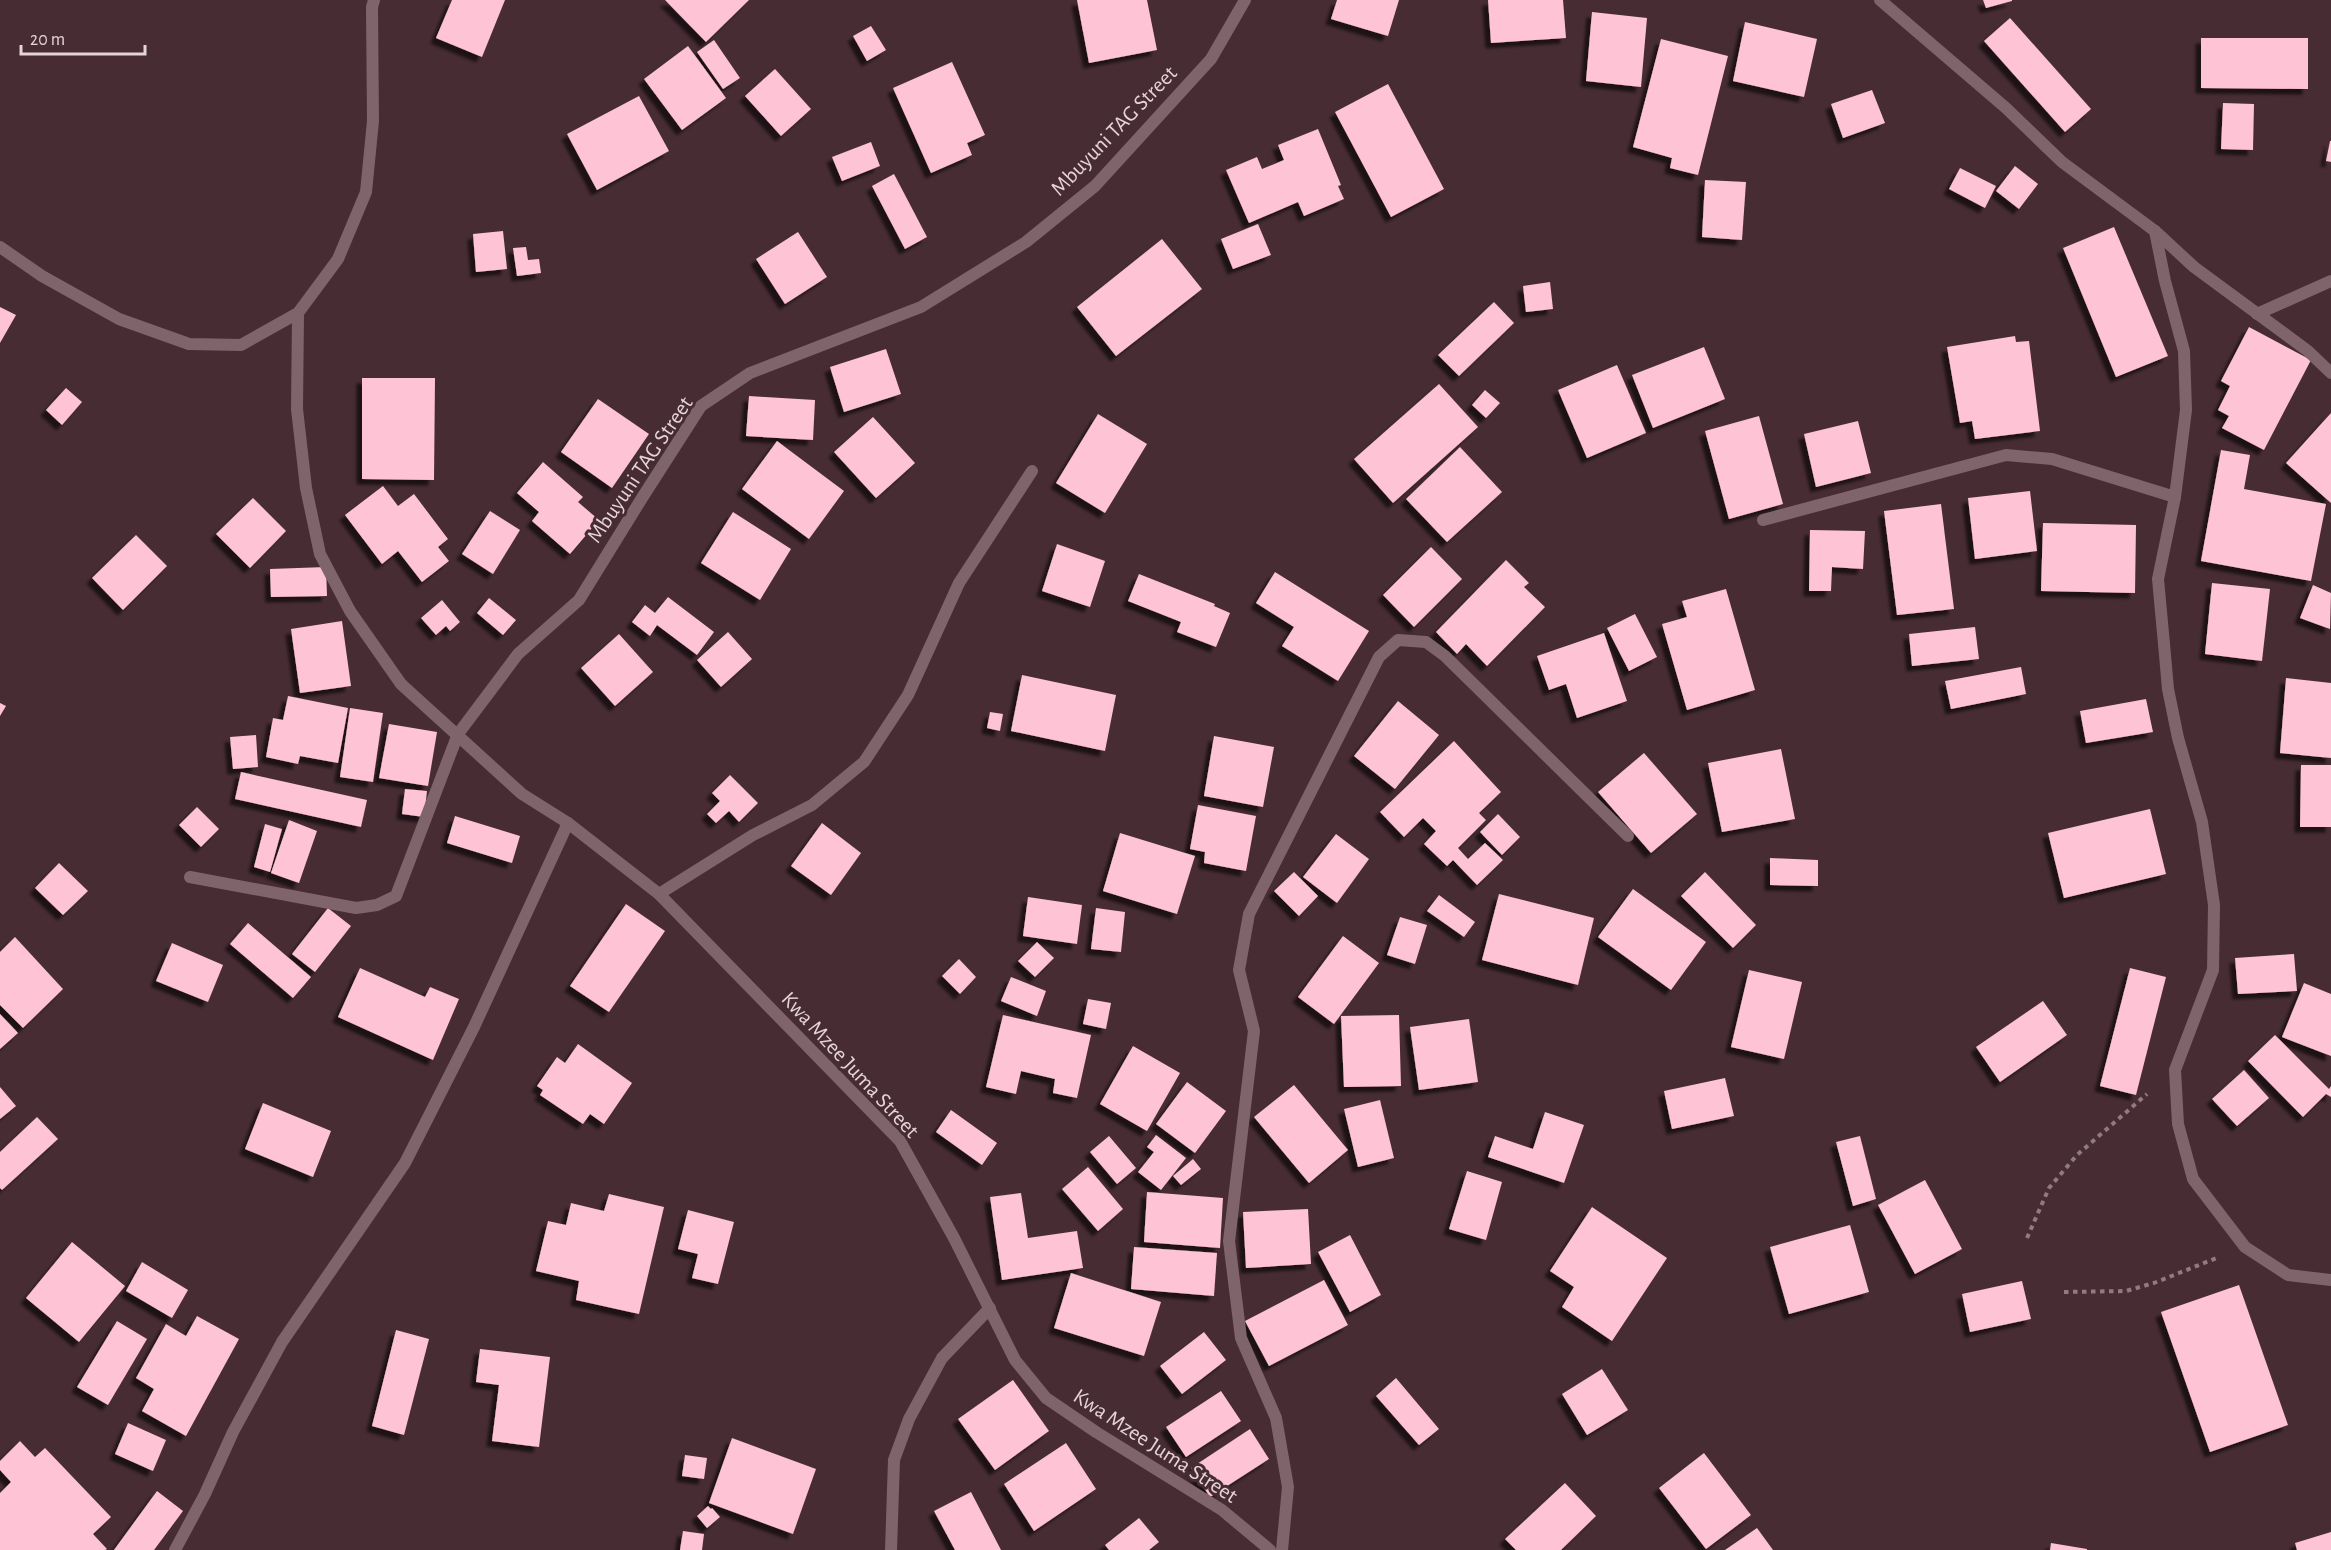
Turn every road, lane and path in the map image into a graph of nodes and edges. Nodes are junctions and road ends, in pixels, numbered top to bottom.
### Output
1 (374, 0) edge
2 (1245, 0) edge
3 (1880, 0) edge
4 (2155, 231) junction
5 (0, 247) edge
6 (2331, 281) edge
7 (298, 313) junction
8 (2258, 314) junction
9 (2331, 373) edge
10 (1032, 471) dead end
11 (2175, 497) junction
12 (1763, 520) dead end
13 (458, 734) junction
14 (568, 823) junction
15 (1629, 836) dead end
16 (190, 877) dead end
17 (659, 894) junction
18 (2175, 1070) junction
19 (2027, 1238) dead end
20 (2245, 1247) junction
21 (2331, 1280) edge
22 (2064, 1292) dead end
23 (990, 1308) junction
24 (175, 1550) edge
25 (891, 1550) edge
26 (1270, 1550) edge
27 (1282, 1550) edge

1 - 7 street
2 - 13 street, Mbuyuni TAG Street
3 - 4 street
4 - 8 street
4 - 11 street
5 - 7 street
6 - 8 street
7 - 13 street, Kwa Mzee Juma Street
8 - 9 street
10 - 17 street
11 - 12 street
11 - 18 street
13 - 14 street, Kwa Mzee Juma Street
13 - 16 street, Mbuyuni TAG Street
14 - 17 street, Kwa Mzee Juma Street
14 - 24 street
15 - 27 street
17 - 23 street, Kwa Mzee Juma Street
18 - 19 path
18 - 20 street
20 - 21 street
20 - 22 path
23 - 25 street
23 - 26 street, Kwa Mzee Juma Street

